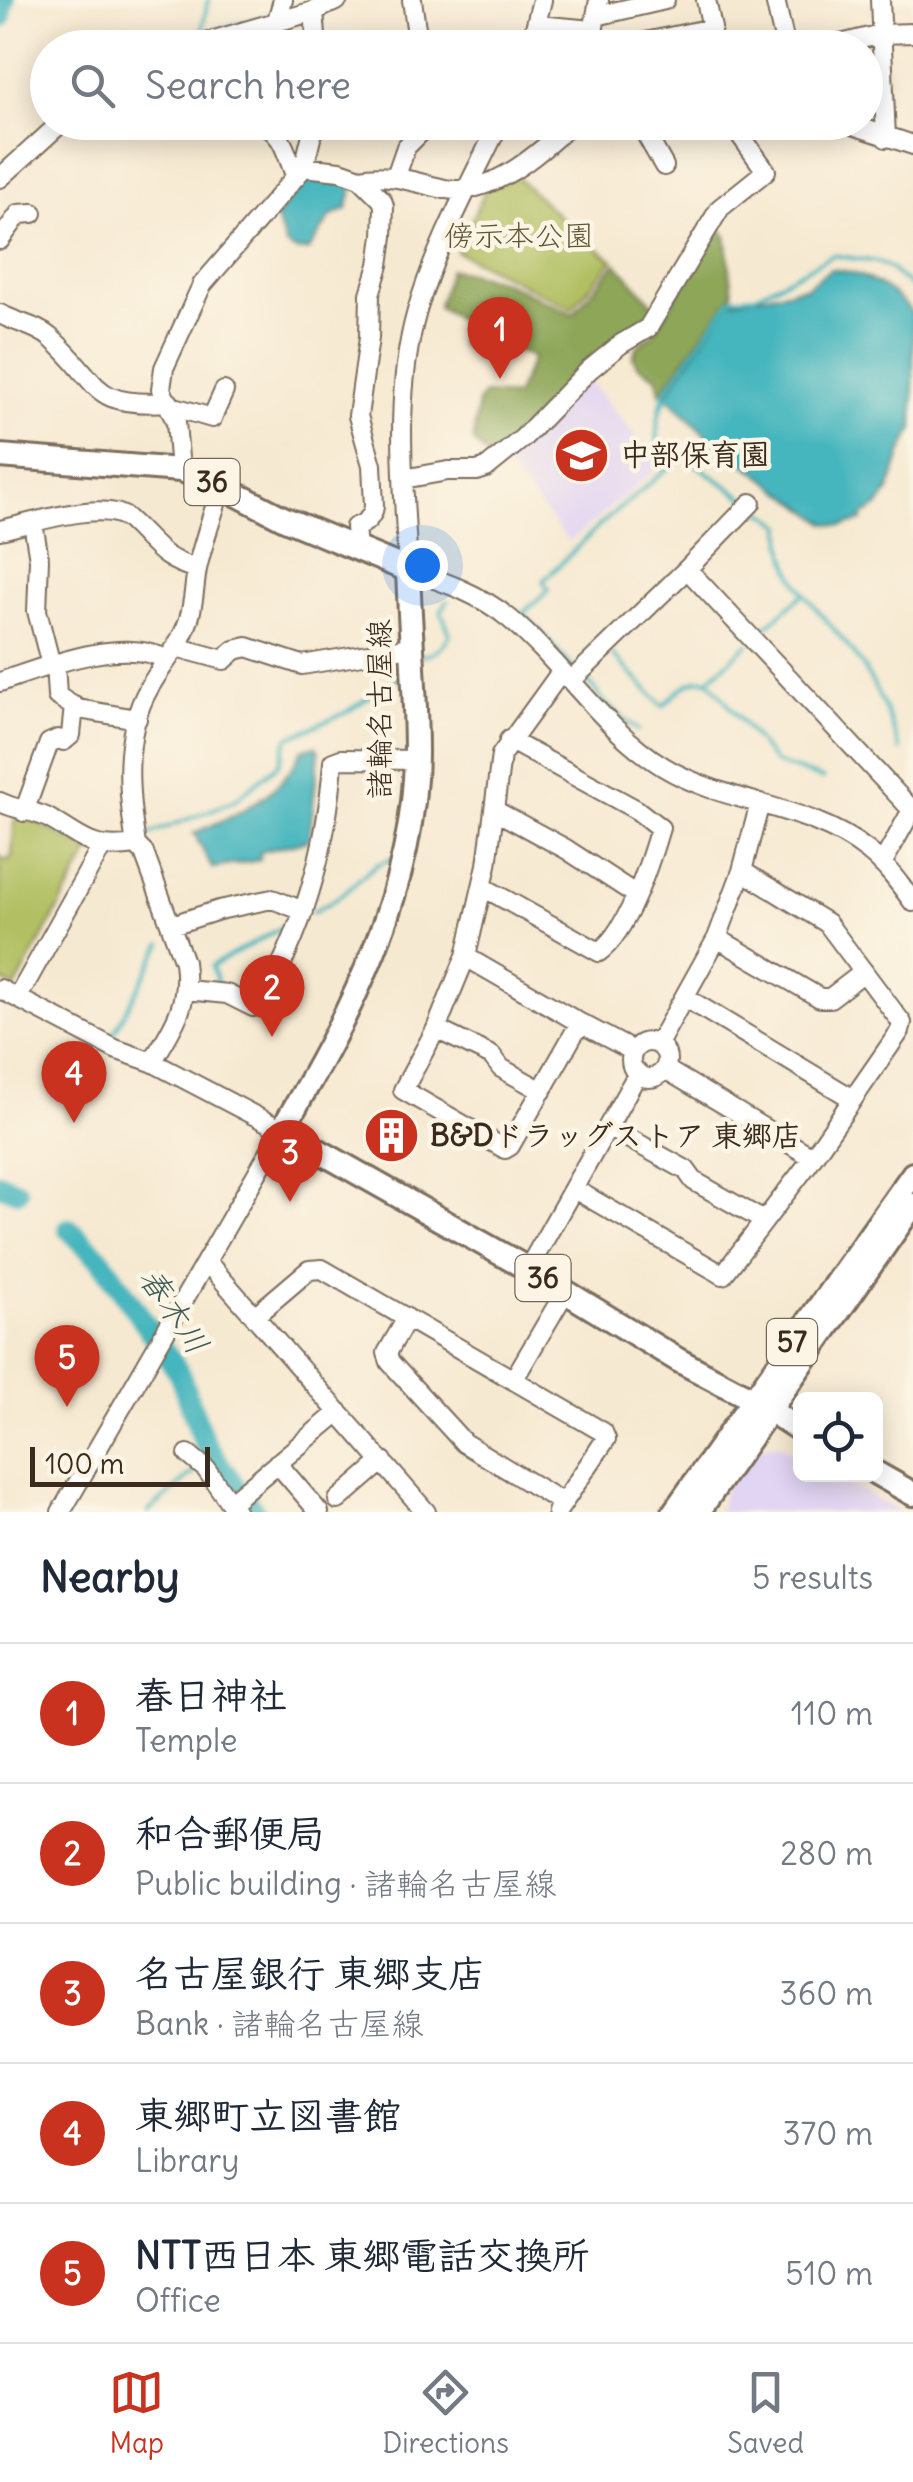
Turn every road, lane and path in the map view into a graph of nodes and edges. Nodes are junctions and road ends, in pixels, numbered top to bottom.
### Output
1 (283, 0) edge
2 (338, 0) edge
3 (412, 0) edge
4 (542, 0) edge
5 (664, 0) edge
6 (706, 0) edge
7 (775, 0) edge
8 (880, 0) edge
9 (314, 11) junction
10 (277, 20) junction
11 (594, 23) edge
12 (538, 25) junction
13 (245, 30) edge
14 (316, 30) edge
15 (416, 30) edge
16 (536, 30) edge
17 (702, 30) edge
18 (782, 30) edge
19 (882, 30) edge
20 (913, 33) edge
21 (883, 34) edge
22 (883, 60) edge
23 (883, 137) edge
24 (886, 138) junction
25 (42, 140) edge
26 (284, 140) edge
27 (310, 140) edge
28 (413, 140) edge
29 (491, 140) edge
30 (554, 140) edge
31 (649, 140) edge
32 (743, 140) edge
33 (913, 144) edge
34 (664, 166) dead end
35 (300, 172) junction
36 (396, 176) junction
37 (0, 178) edge
38 (360, 178) junction
39 (466, 191) junction
40 (33, 213) dead end
41 (0, 240) edge
42 (0, 314) edge
43 (224, 391) dead end
44 (170, 404) junction
45 (0, 456) edge
46 (180, 470) junction
47 (404, 483) junction
48 (221, 488) junction
49 (751, 502) dead end
50 (374, 506) junction
51 (33, 523) junction
52 (0, 530) edge
53 (358, 548) junction
54 (198, 568) junction
55 (408, 570) junction
56 (687, 570) junction
57 (410, 646) junction
58 (172, 654) junction
59 (53, 664) junction
60 (566, 676) junction
61 (0, 682) edge
62 (74, 706) junction
63 (136, 719) junction
64 (510, 740) junction
65 (416, 760) junction
66 (0, 802) edge
67 (760, 804) junction
68 (912, 809) edge
69 (494, 810) junction
70 (24, 812) junction
71 (136, 846) junction
72 (101, 848) junction
73 (882, 864) junction
74 (742, 871) junction
75 (483, 888) junction
76 (635, 894) junction
77 (913, 902) edge
78 (304, 910) junction
79 (172, 925) junction
80 (717, 938) junction
81 (466, 956) junction
82 (864, 972) junction
83 (0, 989) edge
84 (187, 990) junction
85 (18, 997) junction
86 (686, 998) junction
87 (580, 1023) junction
88 (436, 1029) junction
89 (658, 1044) junction
90 (633, 1052) junction
91 (152, 1062) junction
92 (664, 1069) junction
93 (638, 1074) junction
94 (542, 1090) junction
95 (853, 1100) junction
96 (608, 1127) junction
97 (282, 1130) junction
98 (812, 1157) junction
99 (913, 1174) edge
100 (574, 1189) junction
101 (913, 1205) edge
102 (764, 1221) junction
103 (206, 1262) junction
104 (528, 1270) junction
105 (565, 1292) junction
106 (256, 1315) junction
107 (407, 1318) junction
108 (514, 1379) junction
109 (762, 1405) junction
110 (339, 1412) junction
111 (793, 1425) edge
112 (188, 1454) dead end
113 (383, 1462) junction
114 (277, 1463) junction
115 (883, 1477) edge
116 (913, 1494) edge
117 (338, 1500) dead end
118 (694, 1506) edge
119 (234, 1508) edge
120 (560, 1508) edge
121 (61, 1512) edge
122 (319, 1512) edge
123 (426, 1512) edge
124 (658, 1512) edge

1 - 10 street
2 - 9 street
3 - 15 street
4 - 12 street
5 - 11 street
6 - 17 street
7 - 18 street
8 - 19 street
9 - 10 street
9 - 14 street
10 - 13 street
11 - 12 street
12 - 16 street
20 - 21 street
22 - 24 street
23 - 24 street
24 - 33 street
25 - 37 street
26 - 35 street
27 - 35 street
28 - 36 street
29 - 39 street
30 - 39 street
31 - 34 street
32 - 47 street
35 - 38 street
35 - 44 street
36 - 38 street
36 - 39 street
38 - 50 street
39 - 47 street
40 - 41 street
42 - 44 street
43 - 44 street
44 - 46 street
45 - 46 main road, 36
46 - 48 main road, 36
47 - 50 street
47 - 55 street
48 - 53 main road, 36
48 - 54 street
49 - 56 street
50 - 53 street
51 - 52 street
51 - 54 street
51 - 59 street
53 - 55 main road, 36
54 - 58 street
55 - 57 main road, 諸輪名古屋線
55 - 60 street
56 - 60 street
56 - 68 street
57 - 58 street
57 - 65 main road, 諸輪名古屋線
58 - 59 street
58 - 63 street
59 - 61 street
59 - 62 street
60 - 64 street
60 - 67 street
62 - 63 street
62 - 70 street
63 - 71 street
64 - 69 street
64 - 76 street
65 - 78 street
65 - 97 main road, 諸輪名古屋線
66 - 70 street
67 - 73 street
67 - 74 street
68 - 73 street
69 - 75 street
69 - 76 street
70 - 72 street
71 - 72 street
71 - 79 street
72 - 85 street
73 - 77 street
74 - 80 street
74 - 82 street
75 - 76 street
75 - 81 street
78 - 79 street
78 - 84 street
79 - 84 street
80 - 82 street
80 - 86 street
81 - 87 street
81 - 88 street
82 - 95 street
83 - 85 street
84 - 91 street
85 - 91 street
86 - 89 street
86 - 95 street
87 - 90 street
87 - 94 street
88 - 94 street
88 - 94 street
89 - 90 street
89 - 92 street
90 - 93 street
91 - 97 street
92 - 93 street
92 - 98 street
93 - 96 street
95 - 98 street
96 - 100 street
96 - 102 street
97 - 103 street
97 - 104 main road, 36
98 - 102 street
99 - 109 main road, 57
100 - 102 street
100 - 104 street
101 - 109 main road, 57
103 - 106 street
103 - 121 street
104 - 105 main road, 36
105 - 108 street
105 - 109 main road, 36
106 - 107 street
106 - 110 street
107 - 108 street
107 - 120 street
108 - 120 street
109 - 111 main road, 36
109 - 118 main road, 57
110 - 113 street
110 - 114 street
112 - 119 street
113 - 117 street
113 - 123 street
114 - 119 street
114 - 122 street
115 - 116 main road
118 - 124 main road, 57

